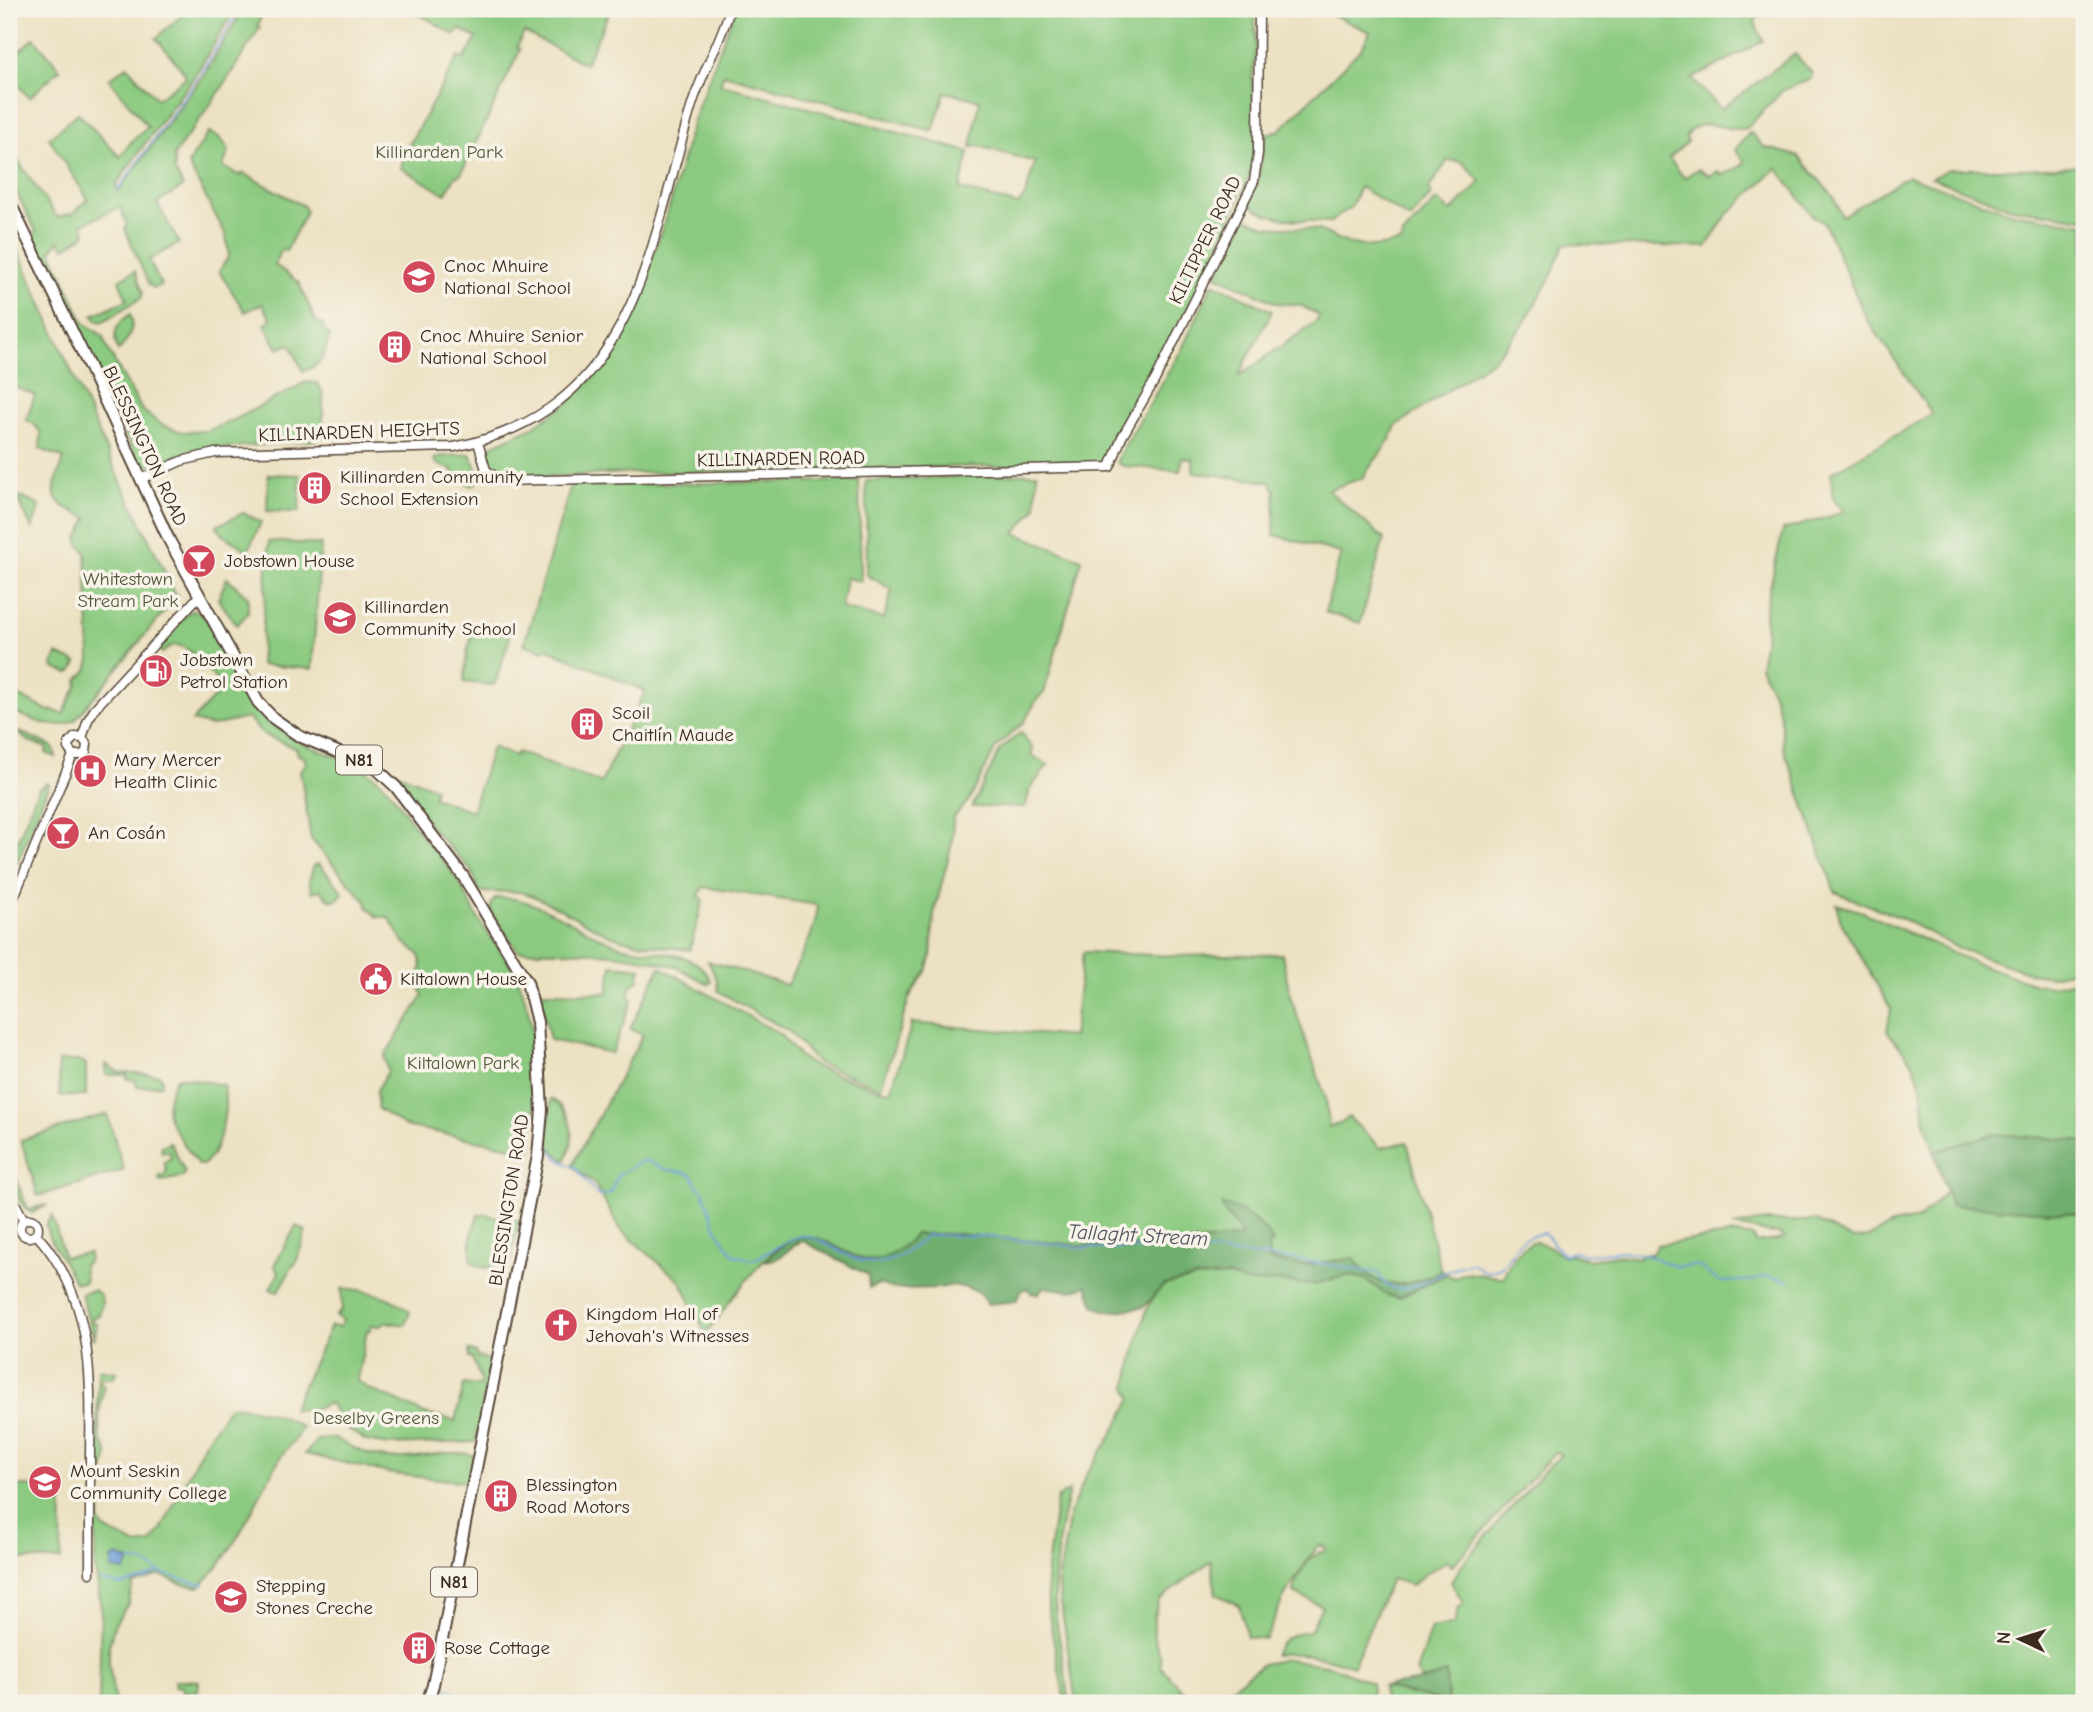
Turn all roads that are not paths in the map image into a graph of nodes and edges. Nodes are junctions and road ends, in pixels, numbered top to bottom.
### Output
1 (730, 9) edge
2 (1259, 9) edge
3 (9, 201) edge
4 (478, 442) junction
5 (1110, 467) joint
6 (141, 479) junction
7 (199, 596) junction
8 (82, 738) junction
9 (73, 755) junction
10 (9, 909) edge
11 (9, 1192) edge
12 (24, 1220) junction
13 (36, 1234) junction
14 (90, 1573) dead end
15 (427, 1703) edge

1 - 4 street, KILLINARDEN HEIGHTS
2 - 5 street, KILTIPPER ROAD
3 - 6 main road, BLESSINGTON ROAD / N81
4 - 5 street, KILLINARDEN ROAD
4 - 6 street, KILLINARDEN HEIGHTS
6 - 7 main road, BLESSINGTON ROAD / N81
7 - 8 street
7 - 15 main road, BLESSINGTON ROAD / N81
8 - 9 street
8 - 9 street
9 - 10 street
11 - 12 street
12 - 13 street
12 - 13 street
13 - 14 street

